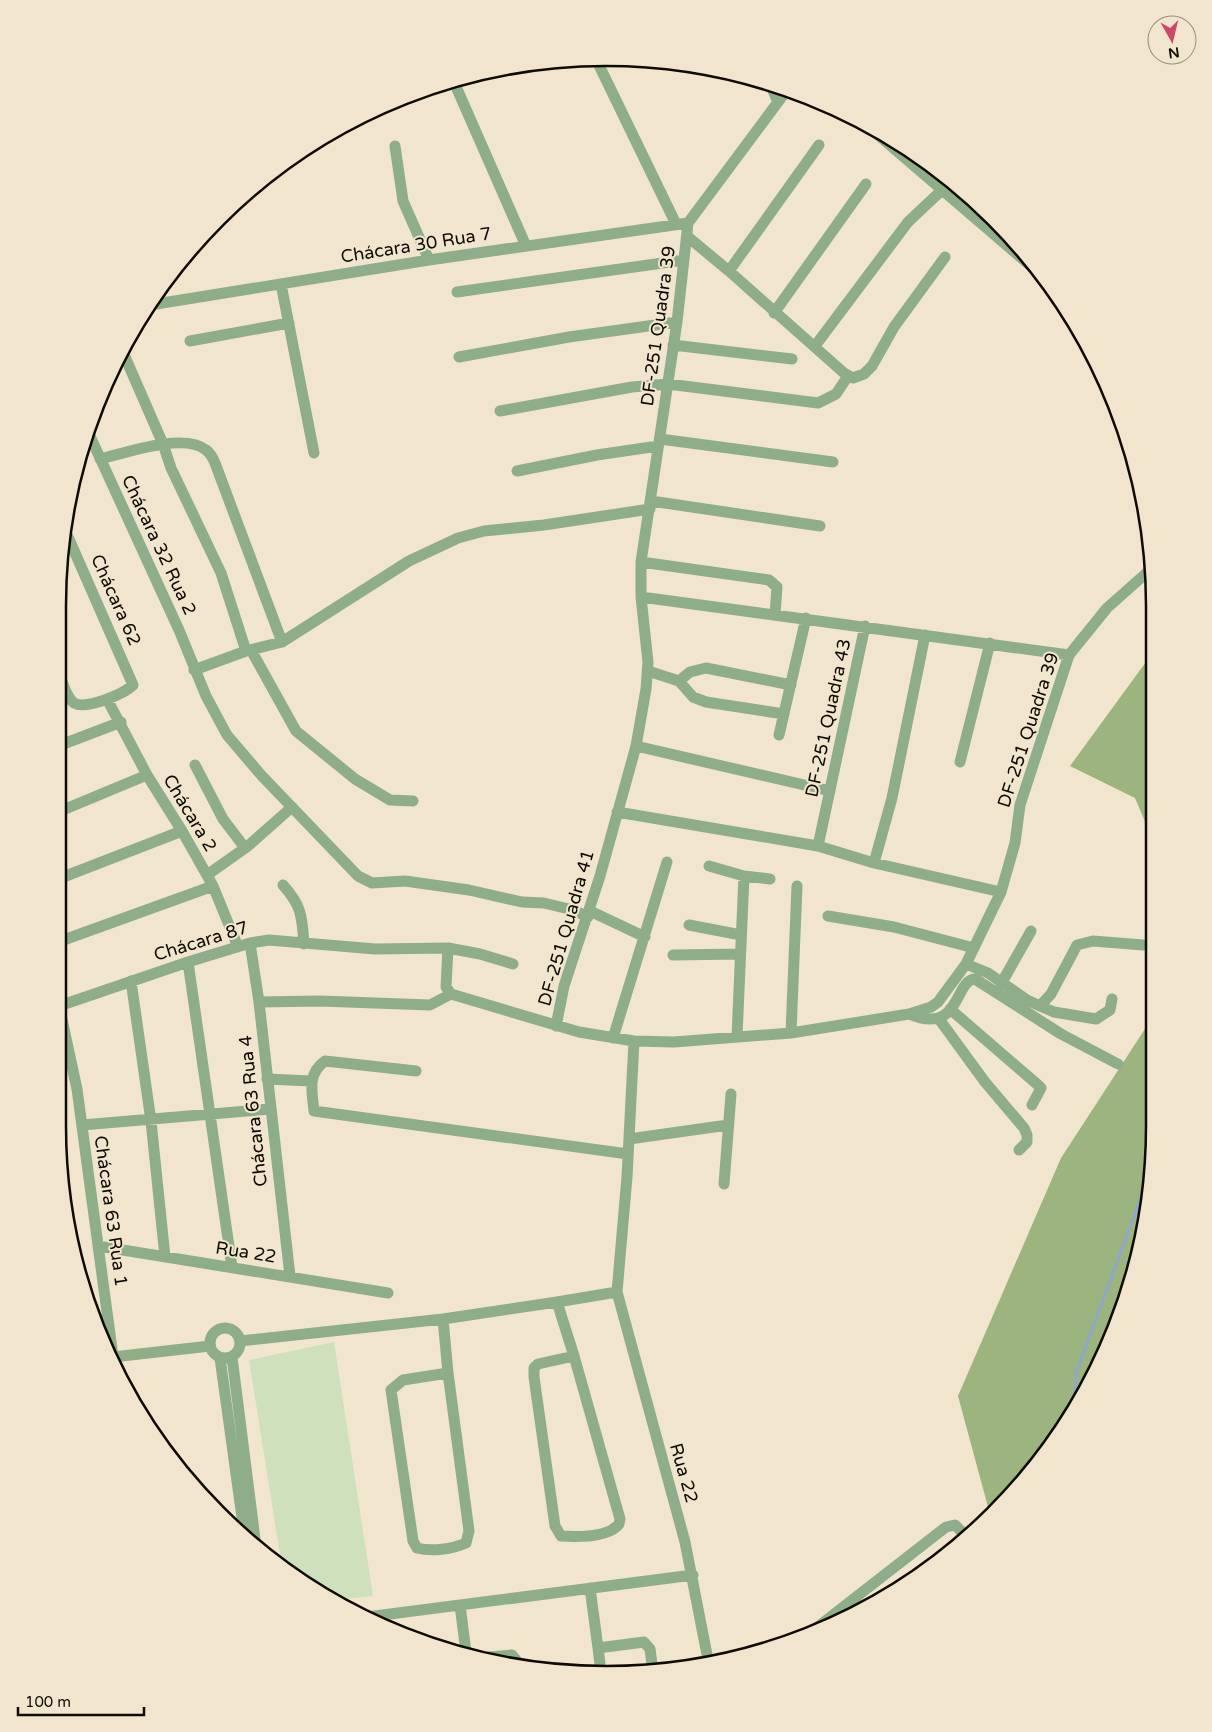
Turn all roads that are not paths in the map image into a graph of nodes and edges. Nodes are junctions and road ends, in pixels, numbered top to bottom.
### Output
1 (600, 66) edge
2 (457, 88) edge
3 (774, 94) edge
4 (782, 96) edge
5 (778, 102) junction
6 (819, 145) dead end
7 (395, 146) dead end
8 (932, 176) edge
9 (866, 184) dead end
10 (942, 190) junction
11 (973, 210) edge
12 (969, 214) junction
13 (688, 223) junction
14 (676, 224) junction
15 (688, 237) junction
16 (1000, 237) edge
17 (526, 246) junction
18 (945, 257) dead end
19 (429, 260) junction
20 (684, 260) junction
21 (729, 270) junction
22 (281, 284) junction
23 (457, 292) dead end
24 (159, 304) edge
25 (774, 312) junction
26 (677, 322) junction
27 (289, 323) junction
28 (190, 341) dead end
29 (673, 345) junction
30 (815, 346) junction
31 (459, 357) dead end
32 (126, 359) edge
33 (792, 359) dead end
34 (848, 376) junction
35 (668, 384) junction
36 (500, 411) dead end
37 (92, 442) edge
38 (659, 443) junction
39 (163, 444) junction
40 (314, 453) dead end
41 (100, 459) junction
42 (833, 462) dead end
43 (516, 471) dead end
44 (651, 505) junction
45 (820, 526) dead end
46 (70, 542) edge
47 (641, 562) junction
48 (1145, 574) edge
49 (641, 597) junction
50 (776, 614) junction
51 (806, 618) junction
52 (865, 626) junction
53 (925, 635) junction
54 (282, 642) junction
55 (990, 643) junction
56 (248, 650) junction
57 (1068, 655) junction
58 (194, 670) junction
59 (648, 672) junction
60 (679, 681) junction
61 (791, 685) junction
62 (66, 690) edge
63 (107, 699) junction
64 (784, 714) junction
65 (121, 722) junction
66 (779, 735) dead end
67 (66, 743) edge
68 (636, 746) junction
69 (960, 762) dead end
70 (195, 765) dead end
71 (147, 775) junction
72 (830, 790) junction
73 (413, 801) dead end
74 (292, 807) junction
75 (66, 809) edge
76 (617, 812) junction
77 (182, 831) junction
78 (818, 846) junction
79 (245, 848) junction
80 (667, 862) dead end
81 (874, 863) junction
82 (709, 866) dead end
83 (207, 875) junction
84 (66, 876) edge
85 (744, 876) junction
86 (770, 879) dead end
87 (283, 885) dead end
88 (213, 886) junction
89 (797, 886) dead end
90 (1001, 892) junction
91 (589, 914) junction
92 (828, 916) dead end
93 (690, 926) dead end
94 (1031, 931) dead end
95 (741, 935) junction
96 (644, 937) junction
97 (66, 939) edge
98 (250, 943) junction
99 (304, 944) junction
100 (1143, 944) dead end
101 (238, 947) junction
102 (448, 948) junction
103 (974, 948) junction
104 (740, 954) junction
105 (674, 956) dead end
106 (188, 962) junction
107 (513, 964) dead end
108 (966, 964) junction
109 (131, 981) junction
110 (1001, 984) junction
111 (451, 994) junction
112 (1112, 999) dead end
113 (66, 1001) edge
114 (259, 1002) junction
115 (1040, 1006) junction
116 (950, 1009) junction
117 (909, 1014) junction
118 (939, 1019) junction
119 (556, 1026) junction
120 (66, 1033) edge
121 (791, 1033) junction
122 (737, 1036) junction
123 (613, 1038) junction
124 (634, 1041) junction
125 (1118, 1064) dead end
126 (416, 1071) dead end
127 (267, 1079) junction
128 (311, 1081) junction
129 (731, 1094) dead end
130 (1032, 1105) dead end
131 (270, 1109) junction
132 (212, 1116) junction
133 (151, 1121) junction
134 (82, 1125) junction
135 (728, 1125) junction
136 (629, 1139) junction
137 (1019, 1150) dead end
138 (628, 1154) junction
139 (724, 1184) dead end
140 (98, 1246) junction
141 (165, 1257) junction
142 (232, 1267) junction
143 (290, 1276) junction
144 (617, 1292) junction
145 (388, 1293) dead end
146 (558, 1302) junction
147 (443, 1318) junction
148 (240, 1341) junction
149 (112, 1343) edge
150 (210, 1346) junction
151 (574, 1356) junction
152 (226, 1358) junction
153 (119, 1359) edge
154 (448, 1373) junction
155 (244, 1526) edge
156 (962, 1532) edge
157 (254, 1535) edge
158 (693, 1575) junction
159 (590, 1588) junction
160 (460, 1605) junction
161 (379, 1615) edge
162 (831, 1617) edge
163 (465, 1647) edge
164 (598, 1648) junction
165 (707, 1656) edge
166 (652, 1664) edge
167 (601, 1666) edge

1 - 14 street
2 - 17 street
3 - 5 street
4 - 5 street, DF-251 Quadra 39
5 - 13 street, DF-251 Quadra 39
6 - 21 street
7 - 19 street
8 - 10 street
9 - 25 street
10 - 12 street
10 - 30 street
11 - 12 street
12 - 16 street
13 - 14 street, Chácara 30 Rua 7
13 - 15 street, DF-251 Quadra 39
14 - 17 street, Chácara 30 Rua 7
15 - 20 street, DF-251 Quadra 39
15 - 21 street
17 - 19 street, Chácara 30 Rua 7
18 - 34 street
19 - 22 street, Chácara 30 Rua 7
20 - 23 street
20 - 26 street, DF-251 Quadra 39
21 - 25 street
22 - 24 street, Chácara 30 Rua 7
22 - 27 street
25 - 30 street
26 - 29 street, DF-251 Quadra 39
26 - 31 street
27 - 28 street
27 - 40 street
29 - 33 street
29 - 35 street, DF-251 Quadra 39
30 - 34 street
32 - 39 street
34 - 35 street
35 - 36 street
35 - 38 street, DF-251 Quadra 39
37 - 41 street, Chácara 32 Rua 2
38 - 42 street
38 - 43 street
38 - 44 street, DF-251 Quadra 39
39 - 41 street
39 - 54 street
39 - 56 street
41 - 58 street, Chácara 32 Rua 2
44 - 45 street
44 - 47 street, DF-251 Quadra 39
44 - 54 street
46 - 63 street, Chácara 62
47 - 49 street, DF-251 Quadra 39
47 - 50 street
48 - 57 street, DF-251 Quadra 39
49 - 50 street
49 - 59 street, DF-251 Quadra 41
50 - 51 street
51 - 52 street
51 - 61 street
52 - 53 street, DF-251 Quadra 43
52 - 72 street, DF-251 Quadra 43
53 - 55 street, DF-251 Quadra 43
53 - 81 street
54 - 56 street
55 - 57 street, DF-251 Quadra 43
55 - 69 street
56 - 58 street
56 - 73 street
57 - 90 street, DF-251 Quadra 39
58 - 74 street, Chácara 32 Rua 2
59 - 60 street
59 - 68 street, DF-251 Quadra 41
60 - 61 street
60 - 64 street
61 - 64 street
62 - 63 street
63 - 65 street, Chácara 2
64 - 66 street
65 - 67 street
65 - 71 street, Chácara 2
68 - 72 street
68 - 76 street, DF-251 Quadra 41
70 - 79 street
71 - 75 street
71 - 77 street, Chácara 2
72 - 78 street, DF-251 Quadra 43
74 - 79 street
74 - 91 street, Chácara 32 Rua 2
76 - 78 street
76 - 91 street, DF-251 Quadra 41
77 - 83 street, Chácara 2
77 - 84 street
78 - 81 street
79 - 83 street
80 - 96 street
81 - 90 street
82 - 85 street
83 - 88 street, Chácara 2
85 - 86 street
85 - 95 street
87 - 99 street
88 - 97 street
88 - 101 street, Chácara 2
89 - 121 street
90 - 103 street, DF-251 Quadra 39
91 - 96 street, Chácara 32 Rua 2
91 - 119 street, DF-251 Quadra 41
92 - 103 street
93 - 95 street
94 - 110 street
95 - 104 street
96 - 123 street
98 - 99 street, Chácara 87
98 - 101 street, Chácara 87
98 - 114 street, Chácara 63 Rua 4
99 - 102 street, Chácara 87
100 - 115 street
101 - 106 street, Chácara 87
102 - 107 street, Chácara 87
102 - 111 street
103 - 108 street, DF-251 Quadra 39
104 - 105 street
104 - 122 street
106 - 109 street, Chácara 87
106 - 132 street
108 - 110 street
108 - 117 street, DF-251 Quadra 39
109 - 113 street, Chácara 87
109 - 133 street
110 - 115 street
111 - 114 street
111 - 119 street
112 - 115 street
114 - 127 street, Chácara 63 Rua 4
116 - 118 street
116 - 125 street
116 - 130 street
117 - 118 street
117 - 121 street, DF-251 Quadra 39
118 - 137 street
119 - 123 street, DF-251 Quadra 41
120 - 134 street
121 - 122 street, DF-251 Quadra 39
122 - 124 street, DF-251 Quadra 41
123 - 124 street, DF-251 Quadra 41
124 - 136 street, Rua 22
126 - 128 street
127 - 128 street
127 - 131 street, Chácara 63 Rua 4
128 - 138 street
129 - 135 street
131 - 132 street, Chácara 63 Rua 1
131 - 143 street, Chácara 63 Rua 4
132 - 133 street, Chácara 63 Rua 1
132 - 142 street
133 - 134 street, Chácara 63 Rua 1
133 - 141 street
134 - 140 street, Chácara 63 Rua 1
135 - 136 street
135 - 139 street
136 - 138 street, Rua 22
138 - 144 street, Rua 22
140 - 141 street, Rua 22
140 - 149 street, Chácara 63 Rua 1
141 - 142 street, Rua 22
142 - 143 street, Rua 22
143 - 145 street, Rua 22
144 - 146 street
144 - 158 street, Rua 22
146 - 147 street
146 - 151 street
147 - 148 street
147 - 154 street
148 - 150 street
148 - 152 street
150 - 152 street
150 - 153 street
151 - 151 street
152 - 155 street
152 - 157 street
154 - 154 street
156 - 162 street
158 - 159 street
158 - 165 street, Rua 22
159 - 160 street
159 - 164 street
160 - 161 street
160 - 163 street
164 - 166 street
164 - 167 street

